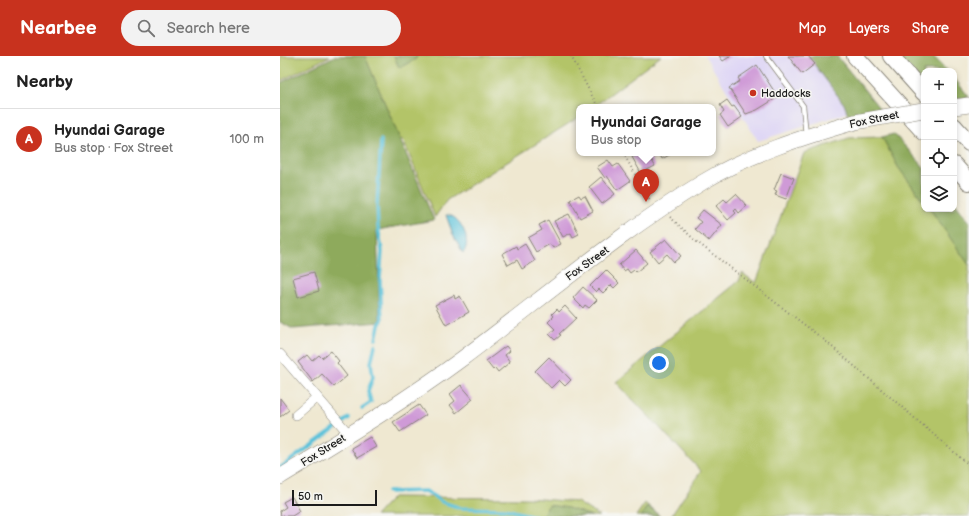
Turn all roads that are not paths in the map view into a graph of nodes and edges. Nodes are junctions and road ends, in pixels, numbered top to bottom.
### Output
1 (766, 56) edge
2 (855, 56) edge
3 (892, 56) edge
4 (921, 89) edge
5 (969, 105) edge
6 (957, 107) edge
7 (921, 110) edge
8 (921, 129) edge
9 (957, 129) edge
10 (806, 137) junction
11 (969, 143) edge
12 (957, 169) edge
13 (969, 182) edge
14 (280, 354) edge
15 (317, 397) junction
16 (296, 415) dead end
17 (346, 431) junction
18 (280, 477) edge

1 - 10 lane
2 - 8 highway
3 - 4 highway
5 - 6 main road
7 - 10 main road, Fox Street, bridge
9 - 11 highway
10 - 17 main road, Fox Street
12 - 13 highway
14 - 15 street
15 - 16 street
15 - 17 street
17 - 18 main road, Fox Street

